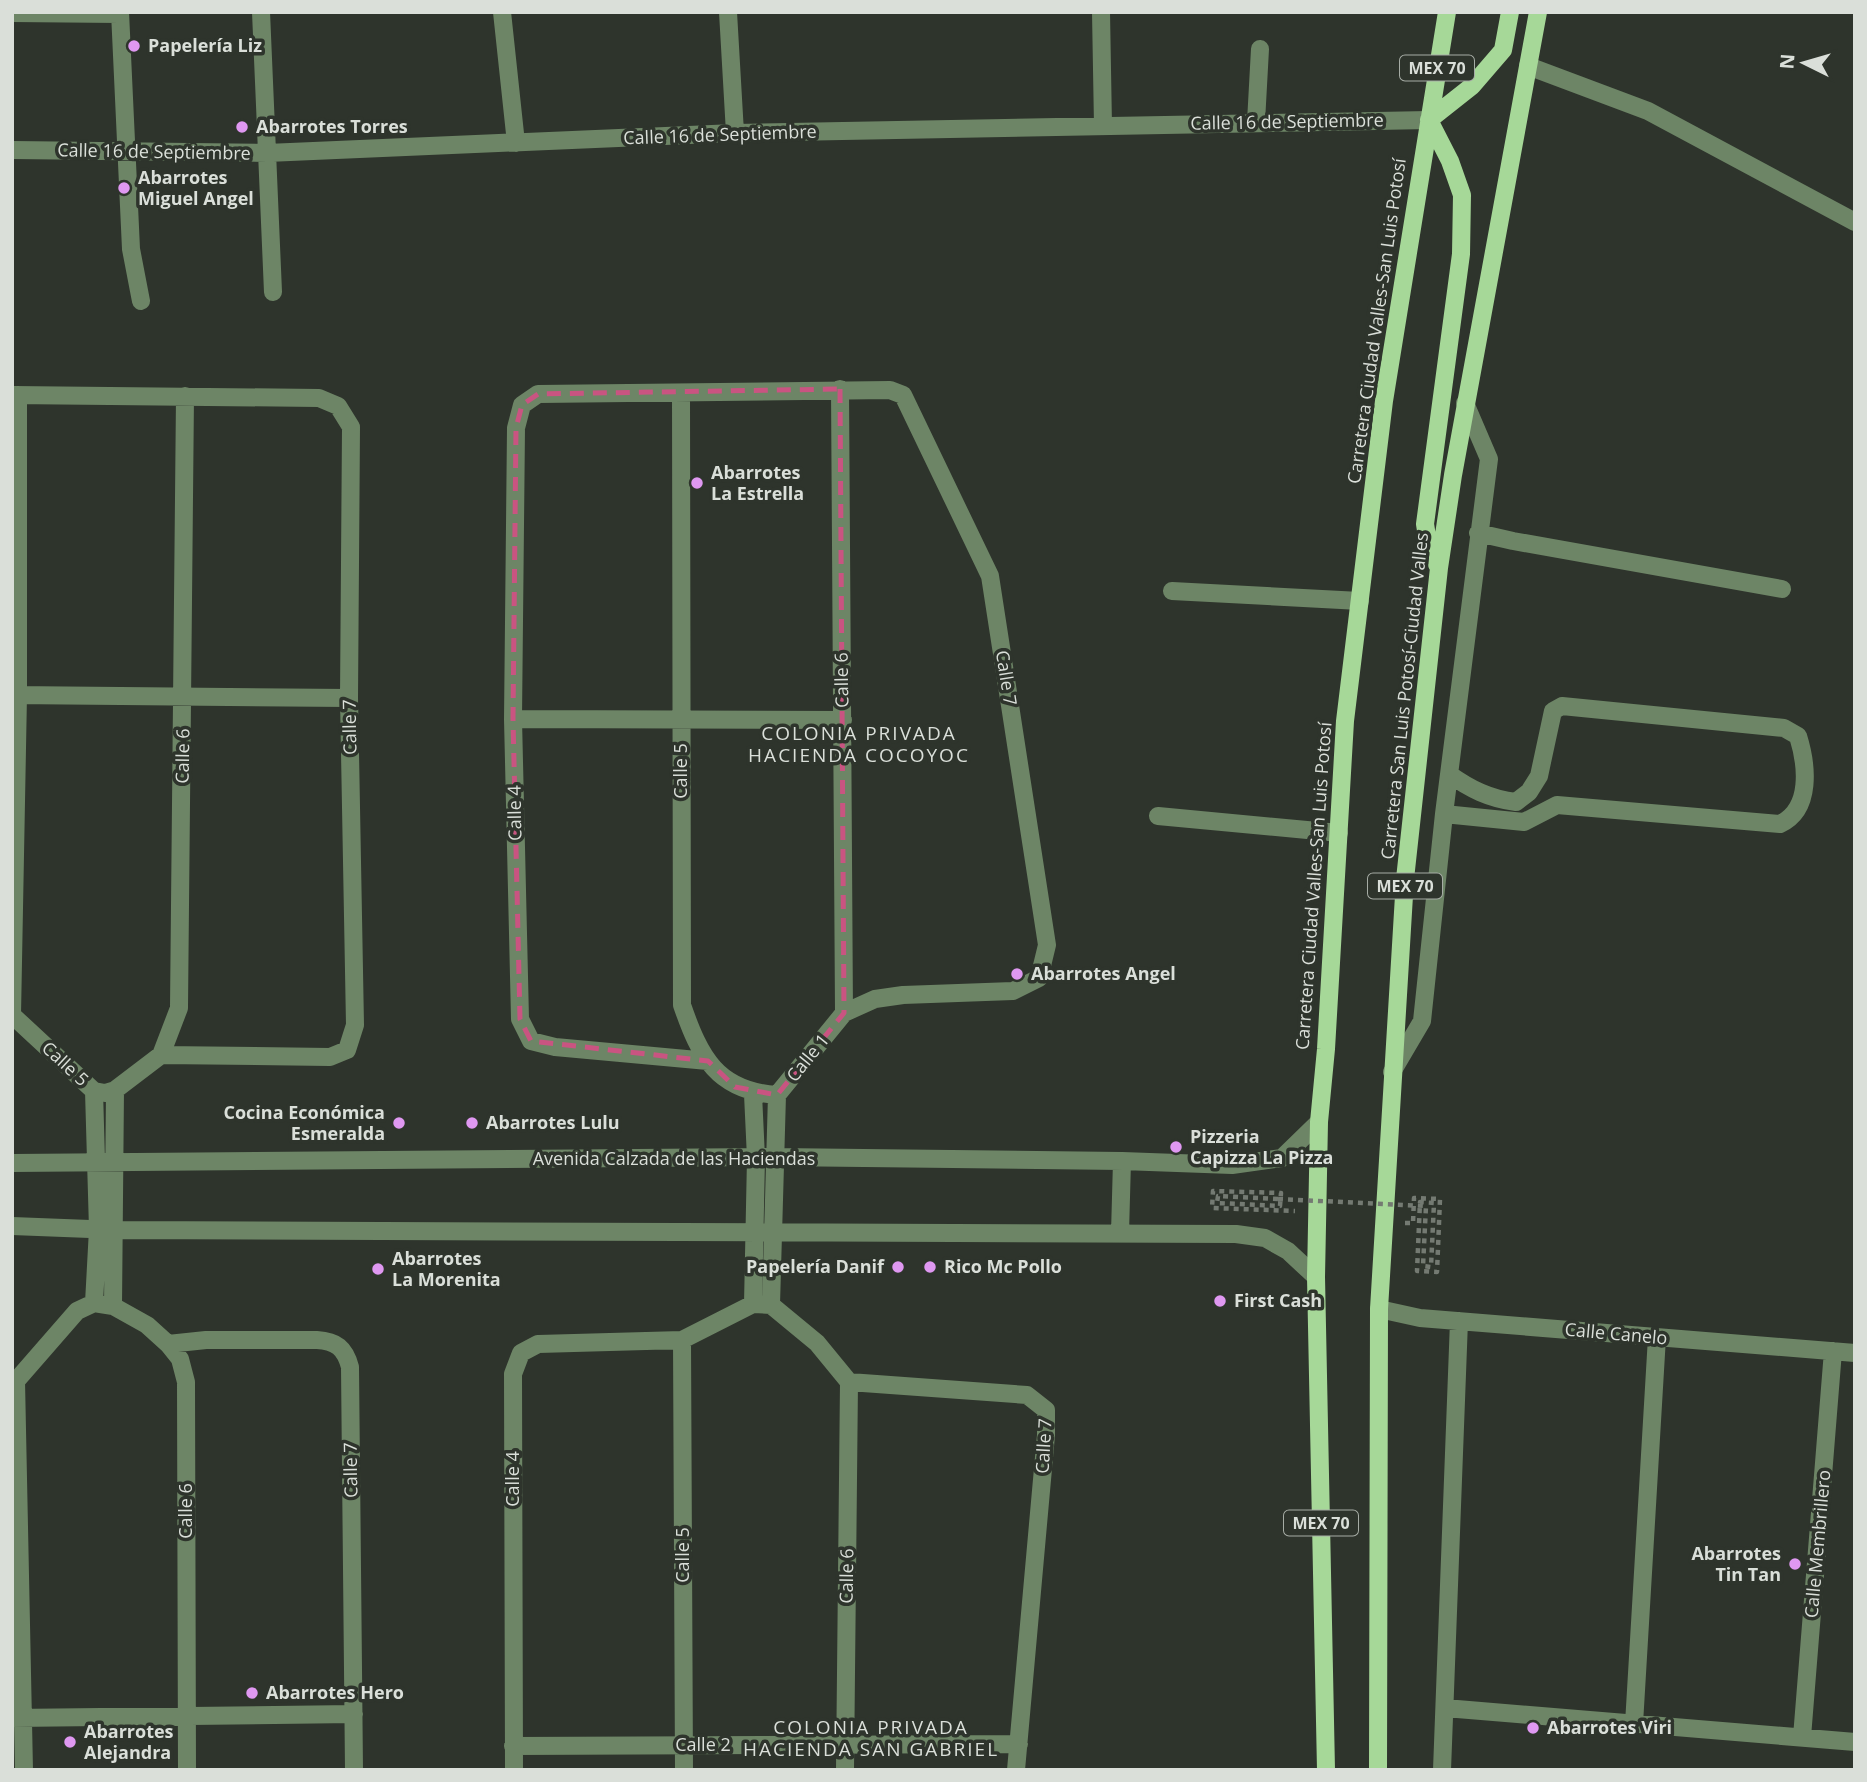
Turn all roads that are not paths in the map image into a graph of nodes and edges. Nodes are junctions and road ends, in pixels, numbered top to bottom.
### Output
1 (261, 12) edge
2 (502, 12) edge
3 (728, 12) edge
4 (1101, 12) edge
5 (1447, 12) edge
6 (1510, 12) edge
7 (1538, 12) edge
8 (12, 13) edge
9 (120, 13) edge
10 (1260, 49) dead end
11 (1528, 66) junction
12 (1429, 120) junction
13 (1256, 122) junction
14 (1103, 126) junction
15 (736, 133) junction
16 (516, 143) junction
17 (12, 150) edge
18 (126, 153) junction
19 (267, 153) junction
20 (1855, 222) edge
21 (273, 292) dead end
22 (141, 300) dead end
23 (839, 389) junction
24 (681, 394) junction
25 (15, 396) edge
26 (185, 396) junction
27 (1465, 403) junction
28 (1478, 533) junction
29 (1439, 568) junction
30 (1782, 589) dead end
31 (1172, 591) dead end
32 (1360, 601) junction
33 (15, 695) edge
34 (184, 697) junction
35 (349, 698) junction
36 (513, 719) junction
37 (680, 720) junction
38 (842, 720) junction
39 (1449, 774) junction
40 (1444, 814) junction
41 (1158, 816) dead end
42 (1339, 833) junction
43 (1039, 978) joint
44 (845, 1013) junction
45 (12, 1015) edge
46 (161, 1055) junction
47 (708, 1061) junction
48 (1392, 1072) junction
49 (115, 1090) junction
50 (94, 1091) junction
51 (753, 1094) junction
52 (777, 1095) junction
53 (1319, 1122) junction
54 (776, 1157) junction
55 (756, 1158) junction
56 (1122, 1161) junction
57 (12, 1163) edge
58 (107, 1163) junction
59 (12, 1226) edge
60 (107, 1229) junction
61 (764, 1233) junction
62 (1120, 1233) junction
63 (1316, 1277) junction
64 (94, 1303) junction
65 (753, 1304) junction
66 (771, 1305) junction
67 (113, 1306) junction
68 (1379, 1310) junction
69 (1459, 1321) junction
70 (1657, 1337) junction
71 (682, 1340) junction
72 (168, 1344) junction
73 (1833, 1351) junction
74 (1855, 1353) edge
75 (14, 1381) edge
76 (849, 1382) junction
77 (1444, 1708) junction
78 (354, 1714) junction
79 (187, 1717) junction
80 (18, 1718) edge
81 (1634, 1724) junction
82 (1802, 1737) junction
83 (1855, 1742) edge
84 (845, 1744) junction
85 (1019, 1744) junction
86 (684, 1745) junction
87 (513, 1746) junction
88 (24, 1770) edge
89 (187, 1770) edge
90 (354, 1770) edge
91 (514, 1770) edge
92 (684, 1770) edge
93 (845, 1770) edge
94 (1016, 1770) edge
95 (1326, 1770) edge
96 (1378, 1770) edge
97 (1442, 1770) edge

1 - 19 street
2 - 16 street
3 - 15 street
4 - 14 street
5 - 12 main road, Carretera Ciudad Valles-San Luis Potosí / MEX 70
6 - 12 main road
7 - 11 main road, Carretera San Luis Potosí-Ciudad Valles / MEX 70
8 - 9 street
9 - 18 street
10 - 13 street
11 - 20 street
11 - 27 main road, Carretera San Luis Potosí-Ciudad Valles / MEX 70
12 - 13 street, Calle 16 de Septiembre
12 - 29 main road
12 - 32 main road, Carretera Ciudad Valles-San Luis Potosí / MEX 70
13 - 14 street, Calle 16 de Septiembre
14 - 15 street, Calle 16 de Septiembre
15 - 16 street, Calle 16 de Septiembre
16 - 19 street, Calle 16 de Septiembre
17 - 18 street, Calle 16 de Septiembre
18 - 19 street, Calle 16 de Septiembre
18 - 22 street
19 - 21 street
23 - 24 street
23 - 38 street, Calle 6
23 - 43 street, Calle 7
24 - 36 street, Calle 4
24 - 37 street, Calle 5
25 - 26 street
25 - 33 street, Calle 5
26 - 34 street, Calle 6
26 - 35 street, Calle 7
27 - 28 street
27 - 29 main road, Carretera San Luis Potosí-Ciudad Valles / MEX 70
28 - 30 street
28 - 39 street
29 - 48 main road, Carretera San Luis Potosí-Ciudad Valles / MEX 70
31 - 32 street
32 - 42 main road, Carretera Ciudad Valles-San Luis Potosí / MEX 70
33 - 34 street
33 - 45 street, Calle 5
34 - 35 street
34 - 46 street, Calle 6
35 - 46 street, Calle 7
36 - 37 street
36 - 47 street, Calle 4
37 - 38 street
37 - 47 street, Calle 5
38 - 44 street, Calle 6
39 - 40 street
39 - 40 street
40 - 48 street
41 - 42 street
42 - 53 main road, Carretera Ciudad Valles-San Luis Potosí / MEX 70
43 - 44 street, Calle 1
44 - 52 street, Calle 1
45 - 50 street, Calle 5
46 - 49 street
47 - 51 street, Calle 5
48 - 68 main road, Carretera San Luis Potosí-Ciudad Valles / MEX 70
49 - 50 street, Calle 5
49 - 58 street
50 - 58 street
51 - 52 street, Calle 5
51 - 55 street, Calle 1
52 - 54 street, Calle 1
53 - 56 street, Avenida Calzada de las Haciendas
53 - 63 main road, Carretera Ciudad Valles-San Luis Potosí / MEX 70
54 - 55 street, Avenida Calzada de las Haciendas
54 - 56 street, Avenida Calzada de las Haciendas
54 - 61 street, Calle 1
55 - 58 street, Avenida Calzada de las Haciendas
55 - 61 street, Calle 1
56 - 62 street
57 - 58 street, Avenida Calzada de las Haciendas
58 - 60 street
59 - 60 street
60 - 61 street
60 - 64 street
60 - 67 street
61 - 62 street
61 - 65 street, Calle 1
61 - 66 street, Calle 1
62 - 63 street
63 - 95 main road, Carretera Ciudad Valles-San Luis Potosí / MEX 70
64 - 67 street, Calle 6
64 - 75 street
65 - 66 street
65 - 71 street
66 - 76 street
67 - 72 street, Calle 6
68 - 69 street, Calle Canelo
68 - 96 main road, Carretera San Luis Potosí-Ciudad Valles / MEX 70
69 - 70 street, Calle Canelo
69 - 77 street
70 - 73 street, Calle Canelo
70 - 81 street
71 - 86 street, Calle 5
71 - 87 street, Calle 4
72 - 78 street, Calle 7
72 - 79 street, Calle 6
73 - 74 street, Calle Canelo
73 - 82 street, Calle Membrillero
75 - 80 street
76 - 84 street, Calle 6
76 - 85 street, Calle 7
77 - 81 street
77 - 97 street
78 - 79 street
78 - 90 street, Calle 7
79 - 80 street
79 - 89 street, Calle 6
80 - 88 street
81 - 82 street
82 - 83 street
84 - 85 street, Calle 2
84 - 86 street, Calle 2
84 - 93 street, Calle 6
85 - 94 street, Calle 7
86 - 87 street, Calle 2
86 - 92 street, Calle 5
87 - 91 street, Calle 4

